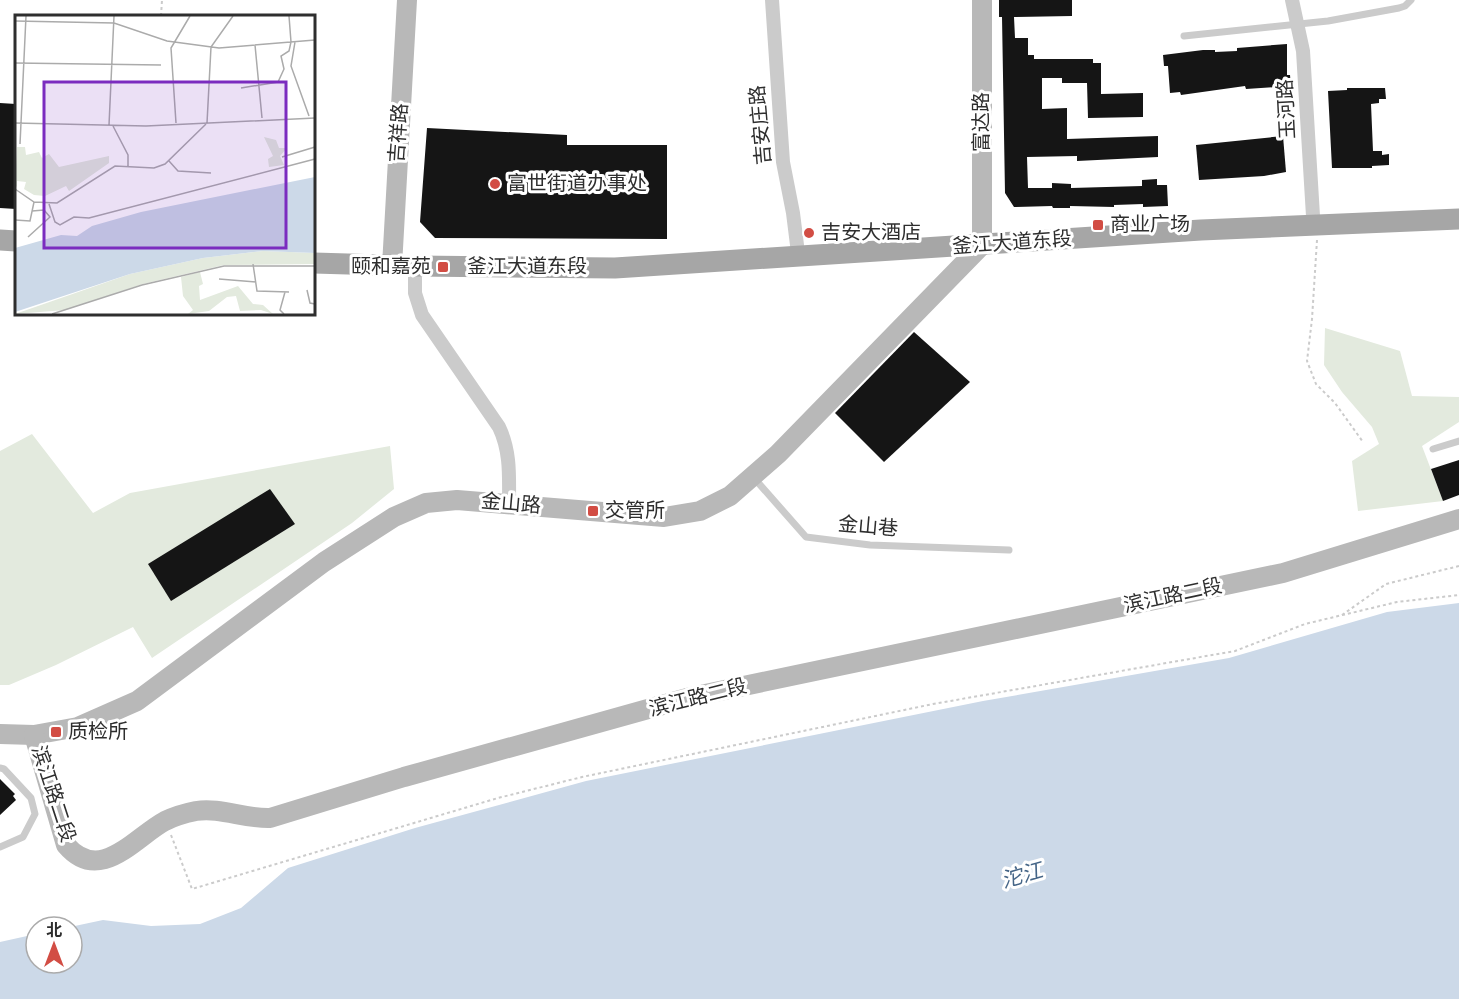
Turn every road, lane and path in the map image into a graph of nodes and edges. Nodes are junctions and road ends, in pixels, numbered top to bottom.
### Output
1 (407, 0) edge
2 (772, 0) edge
3 (982, 0) edge
4 (1292, 0) edge
5 (1411, 0) edge
6 (1296, 24) junction
7 (1184, 36) dead end
8 (1459, 210) edge
9 (1459, 219) edge
10 (1315, 221) junction
11 (982, 238) junction
12 (0, 240) edge
13 (15, 241) edge
14 (797, 245) junction
15 (315, 251) edge
16 (392, 260) junction
17 (315, 263) edge
18 (415, 266) junction
19 (1459, 441) edge
20 (1363, 442) dead end
21 (1433, 449) dead end
22 (752, 476) junction
23 (509, 504) junction
24 (1459, 519) edge
25 (1009, 550) dead end
26 (1459, 566) edge
27 (1459, 595) edge
28 (1340, 616) junction
29 (0, 734) edge
30 (34, 735) junction
31 (0, 768) edge
32 (165, 821) junction
33 (0, 847) edge

1 - 16 street, 吉祥路
2 - 14 street, 吉安庄路
3 - 11 street, 富达路
4 - 6 street, 玉河路
5 - 6 lane
6 - 7 lane
6 - 10 street, 玉河路
8 - 10 main road, 釜江大道东段
9 - 10 main road, 釜江大道东段
10 - 11 main road, 釜江大道东段
10 - 20 path
11 - 14 main road, 釜江大道东段
11 - 18 main road, 釜江大道东段
11 - 22 street, 金山路
12 - 13 main road
14 - 16 main road, 釜江大道东段
15 - 16 main road, 釜江大道东段
16 - 17 main road, 釜江大道东段
16 - 18 main road, 釜江大道东段
18 - 23 street
19 - 21 lane
22 - 23 street, 金山路
22 - 25 lane, 金山巷
23 - 30 street, 金山路
24 - 32 street, 滨江路二段
26 - 28 path
27 - 28 path
28 - 32 path
29 - 30 street, 金山路
30 - 32 street, 滨江路二段
31 - 33 lane

